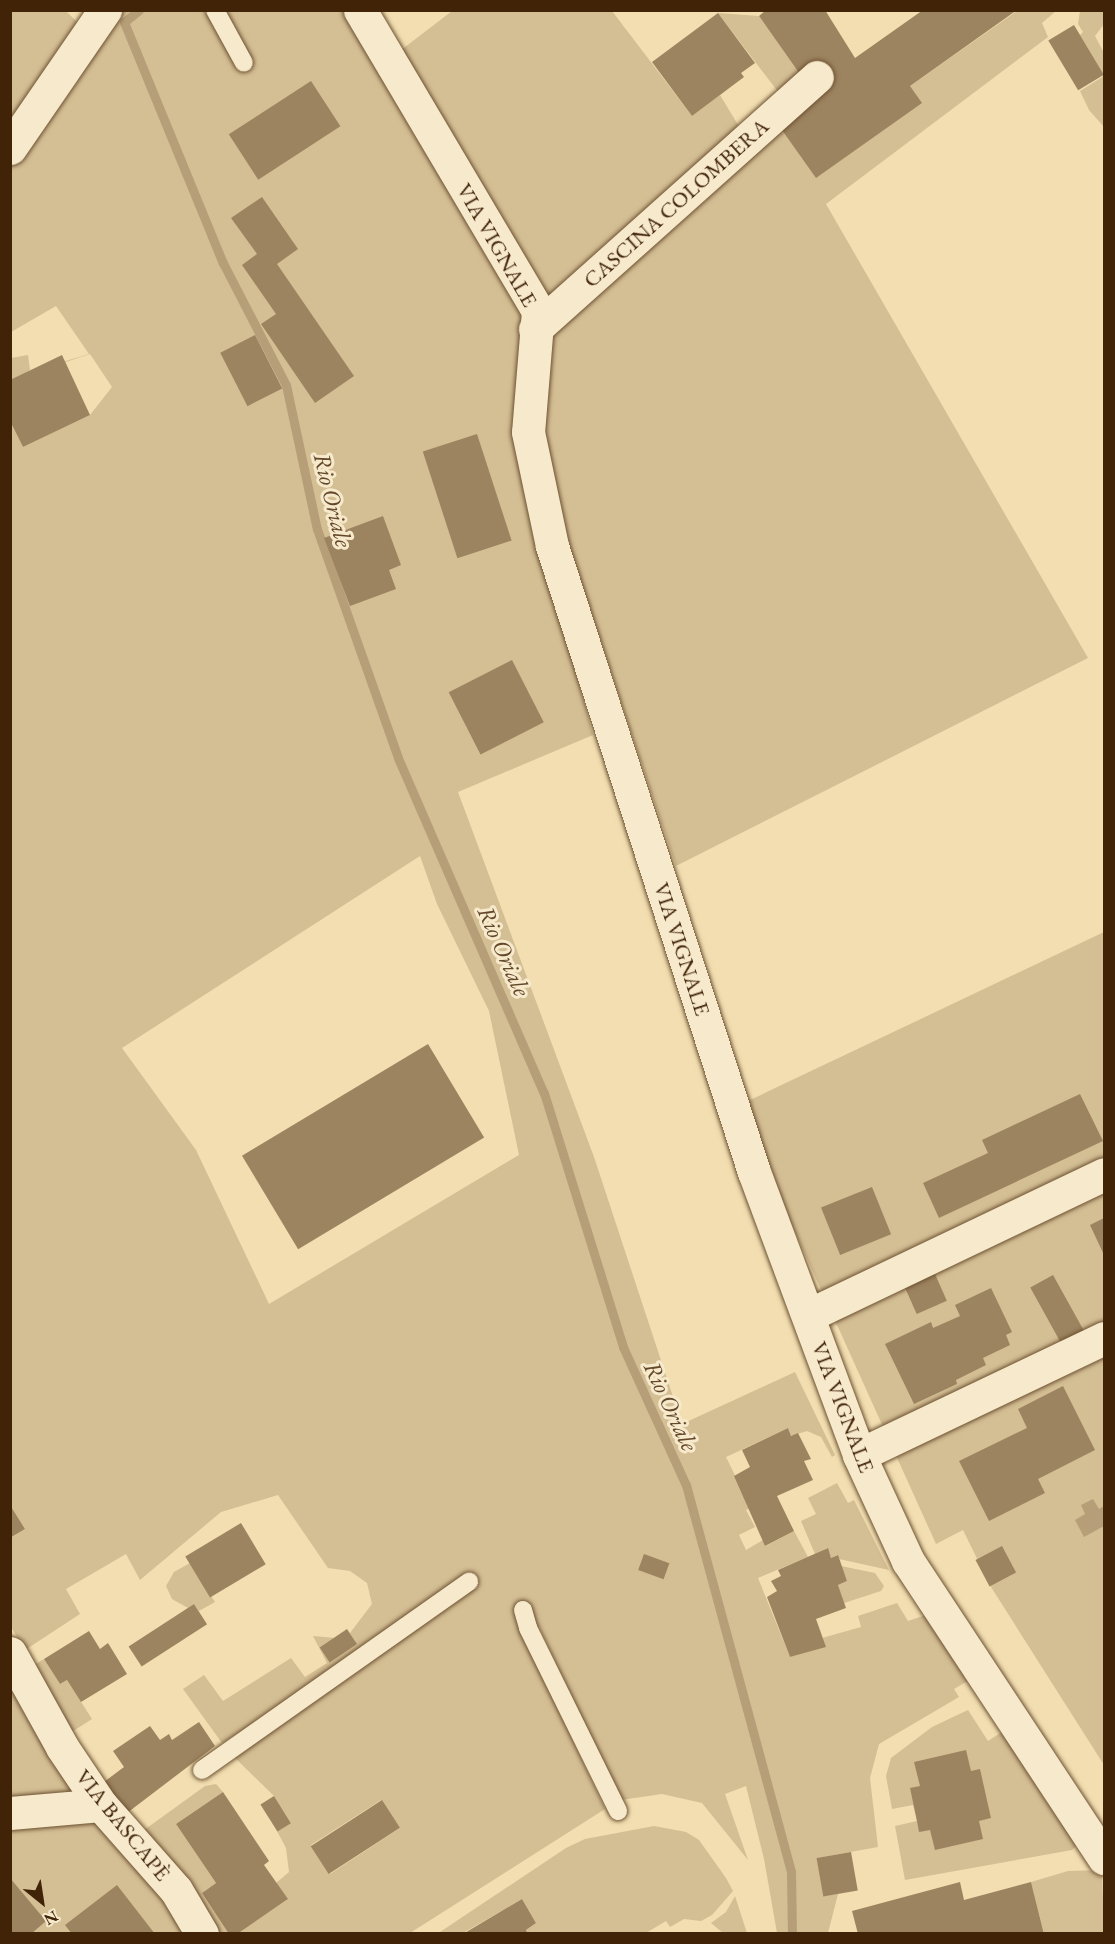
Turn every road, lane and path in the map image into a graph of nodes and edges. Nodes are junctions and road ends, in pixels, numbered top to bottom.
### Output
1 (214, 10) edge
2 (360, 10) edge
3 (89, 18) edge
4 (244, 63) dead end
5 (817, 77) dead end
6 (10, 148) edge
7 (535, 329) junction
8 (1104, 1174) edge
9 (809, 1315) junction
10 (1104, 1338) edge
11 (859, 1455) junction
12 (469, 1582) dead end
13 (523, 1610) dead end
14 (10, 1653) edge
15 (202, 1770) dead end
16 (101, 1805) junction
17 (618, 1811) dead end
18 (10, 1813) edge
19 (1104, 1858) edge
20 (202, 1934) edge

1 - 4 lane
2 - 7 street, VIA VIGNALE
3 - 6 street
5 - 7 street, CASCINA COLOMBERA
7 - 9 street, VIA VIGNALE
8 - 9 street
9 - 11 street, VIA VIGNALE
10 - 11 street
11 - 19 street, VIA VIGNALE
12 - 15 lane
13 - 17 lane
14 - 16 street, VIA BASCAPÈ
16 - 18 street
16 - 20 street, VIA BASCAPÈ

